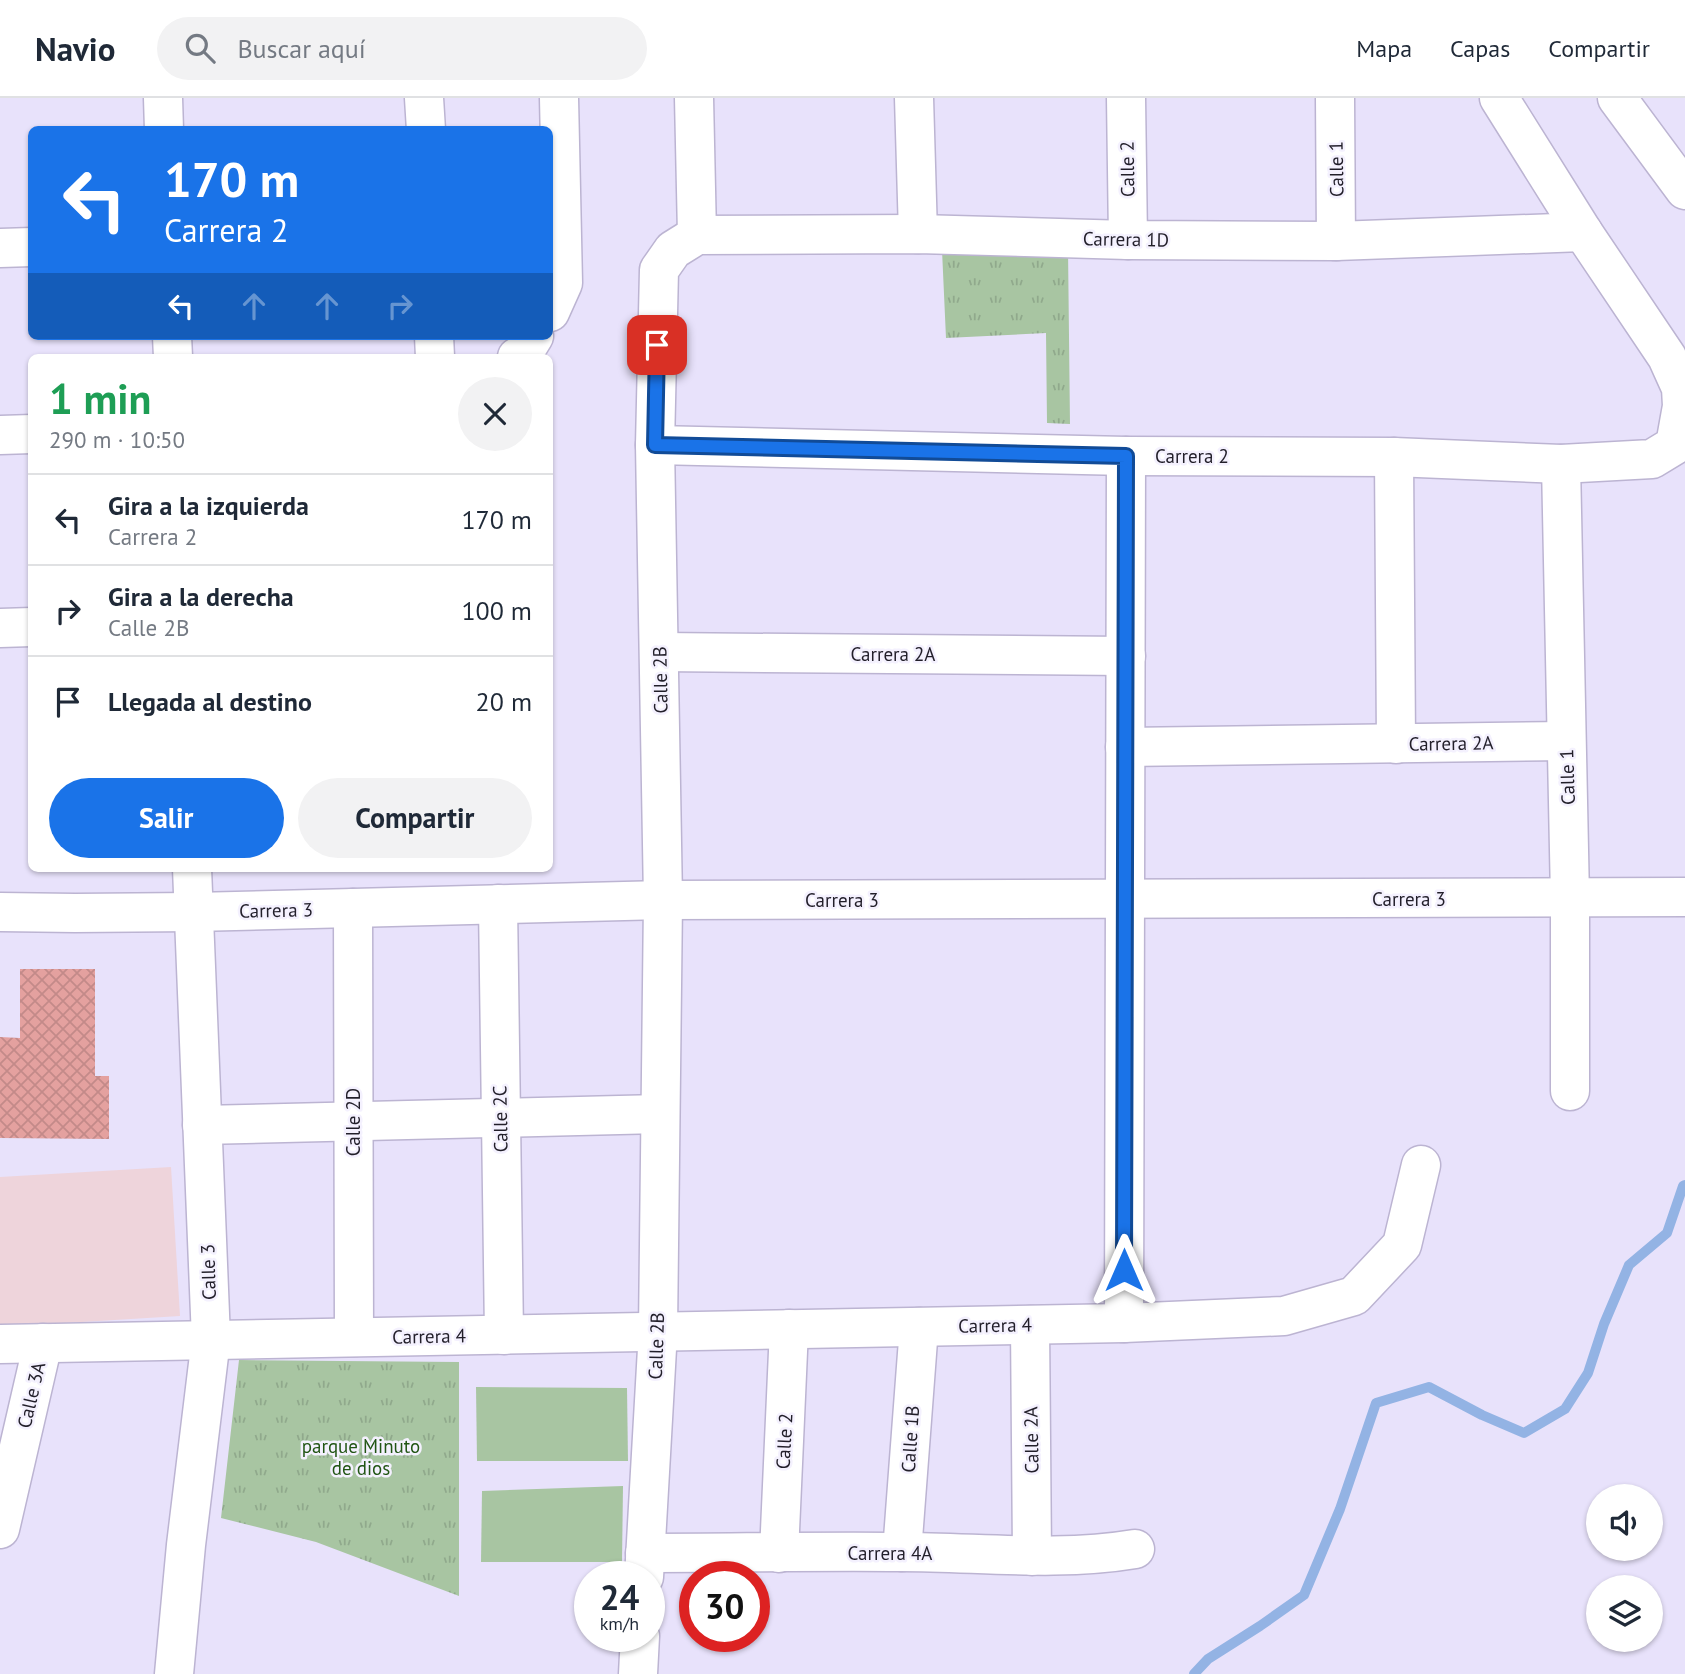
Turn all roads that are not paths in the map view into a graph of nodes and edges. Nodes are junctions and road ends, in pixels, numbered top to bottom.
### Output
1 (163, 98) edge
2 (424, 98) edge
3 (559, 98) edge
4 (694, 98) edge
5 (914, 98) edge
6 (1126, 98) edge
7 (1335, 98) edge
8 (1499, 98) edge
9 (1617, 98) edge
10 (164, 126) edge
11 (426, 126) edge
12 (1685, 190) edge
13 (1583, 232) junction
14 (918, 234) junction
15 (1128, 240) junction
16 (1336, 240) junction
17 (685, 242) junction
18 (0, 247) edge
19 (28, 247) edge
20 (553, 306) edge
21 (28, 434) edge
22 (0, 435) edge
23 (655, 445) junction
24 (1126, 456) junction
25 (1394, 457) junction
26 (1561, 464) junction
27 (28, 627) edge
28 (0, 628) edge
29 (660, 652) junction
30 (1126, 656) junction
31 (1566, 741) junction
32 (1396, 744) junction
33 (1125, 747) junction
34 (192, 872) edge
35 (1685, 897) edge
36 (1570, 898) junction
37 (1125, 899) junction
38 (663, 900) junction
39 (498, 904) junction
40 (353, 908) junction
41 (0, 912) edge
42 (194, 912) junction
43 (1570, 1091) dead end
44 (660, 1114) junction
45 (500, 1118) junction
46 (353, 1121) junction
47 (202, 1125) junction
48 (1421, 1165) dead end
49 (1124, 1323) junction
50 (1030, 1325) junction
51 (919, 1326) junction
52 (789, 1329) junction
53 (657, 1331) junction
54 (504, 1335) junction
55 (354, 1337) junction
56 (211, 1339) junction
57 (43, 1343) junction
58 (0, 1344) edge
59 (0, 1529) edge
60 (1135, 1549) dead end
61 (902, 1552) junction
62 (779, 1553) junction
63 (1032, 1556) junction
64 (644, 1561) edge
65 (665, 1563) edge
66 (639, 1652) edge
67 (174, 1674) edge
68 (638, 1674) edge

1 - 10 street
2 - 11 street
3 - 20 street
4 - 17 street
5 - 14 street
6 - 15 street, Calle 2
7 - 16 street, Calle 1
8 - 13 street
9 - 12 street
13 - 16 street, Carrera 1D
13 - 26 street, Carrera 2
14 - 15 street, Carrera 1D
14 - 17 street, Carrera 1D
15 - 16 street, Carrera 1D
17 - 23 street, Calle 2B
18 - 19 street
21 - 22 street
23 - 24 street, Carrera 2
23 - 29 street, Calle 2B
24 - 25 street, Carrera 2
24 - 30 street
25 - 26 street, Carrera 2
25 - 32 street
26 - 31 street, Calle 1
27 - 28 street
29 - 30 street, Carrera 2A
29 - 38 street, Calle 2B
30 - 33 street
31 - 32 street, Carrera 2A
31 - 36 street, Calle 1
32 - 33 street, Carrera 2A
33 - 37 street
34 - 42 street, Calle 3
35 - 36 street, Carrera 3
36 - 37 street, Carrera 3
36 - 43 street, Calle 1
37 - 38 street, Carrera 3
37 - 49 street
38 - 39 street, Carrera 3
38 - 44 street, Calle 2B
39 - 40 street, Carrera 3
39 - 45 street, Calle 2C
40 - 42 street, Carrera 3
40 - 46 street, Calle 2D
41 - 42 street, Carrera 3
42 - 47 street, Calle 3
44 - 45 street
44 - 53 street, Calle 2B
45 - 46 street
45 - 54 street, Calle 2C
46 - 47 street
46 - 55 street, Calle 2D
47 - 56 street, Calle 3
48 - 49 street, Carrera 4
49 - 50 street, Carrera 4
50 - 51 street, Carrera 4
50 - 63 street, Calle 2A
51 - 52 street, Carrera 4
51 - 61 street, Calle 1B
52 - 53 street, Carrera 4
52 - 62 street, Calle 2
53 - 54 street, Carrera 4
53 - 64 street, Calle 2B
54 - 55 street, Carrera 4
55 - 56 street, Carrera 4
56 - 57 street, Carrera 4
56 - 67 street, Calle 3
57 - 58 street, Carrera 4
57 - 59 street, Calle 3A
60 - 63 street, Carrera 4A
61 - 62 street, Carrera 4A
61 - 63 street, Carrera 4A
62 - 65 street, Carrera 4A
66 - 68 street

